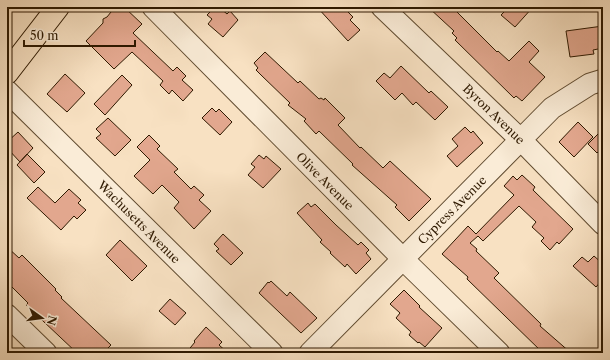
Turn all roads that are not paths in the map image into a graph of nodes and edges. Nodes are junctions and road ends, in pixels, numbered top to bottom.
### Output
1 (58, 7) edge
2 (153, 7) edge
3 (382, 7) edge
4 (7, 72) edge
5 (603, 80) edge
6 (7, 91) edge
7 (521, 140) junction
8 (603, 224) edge
9 (403, 259) junction
10 (7, 315) edge
11 (46, 353) edge
12 (272, 353) edge
13 (310, 353) edge
14 (500, 353) edge

1 - 4 main road
2 - 9 street, Olive Avenue
3 - 7 street, Byron Avenue
5 - 7 street, Cypress Avenue
6 - 12 street, Wachusetts Avenue
7 - 8 street, Byron Avenue
7 - 9 street, Cypress Avenue
9 - 13 street, Cypress Avenue
9 - 14 street, Olive Avenue
10 - 11 street

